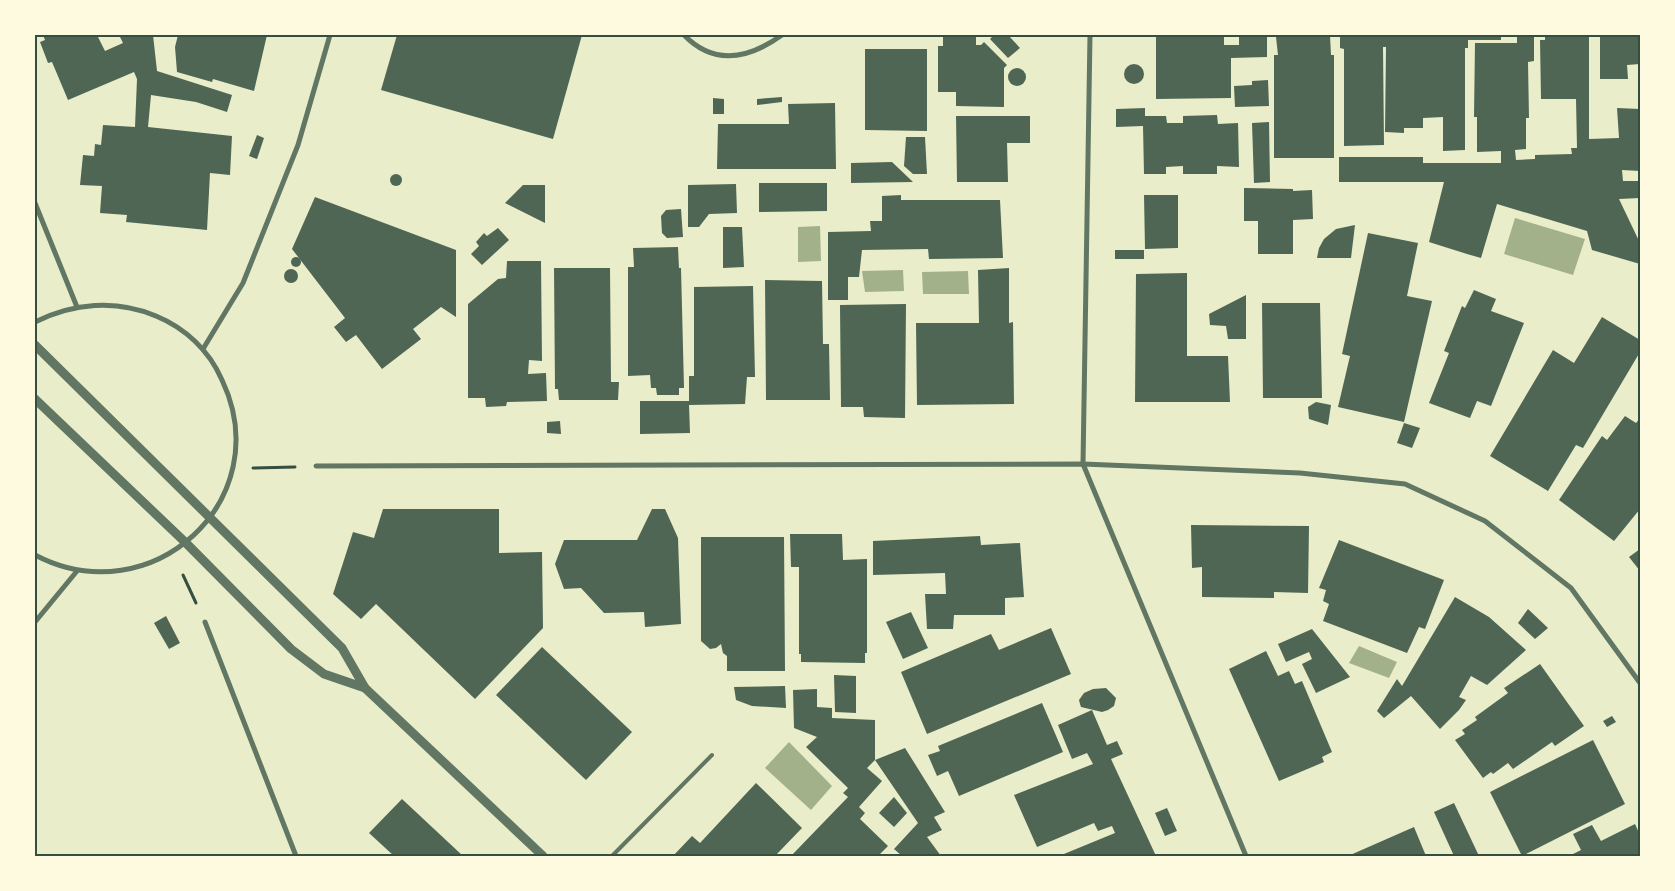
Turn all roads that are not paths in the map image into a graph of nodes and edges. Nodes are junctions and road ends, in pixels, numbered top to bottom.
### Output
1 (330, 35) edge
2 (684, 35) edge
3 (782, 35) edge
4 (1090, 35) edge
5 (35, 203) edge
6 (77, 307) junction
7 (35, 322) edge
8 (35, 345) edge
9 (203, 349) junction
10 (35, 399) edge
11 (1083, 464) junction
12 (316, 466) road end
13 (210, 519) junction
14 (186, 543) junction
15 (35, 555) edge
16 (77, 571) junction
17 (35, 622) edge
18 (205, 622) road end
19 (1640, 683) edge
20 (365, 688) junction
21 (712, 755) dead end
22 (296, 856) edge
23 (543, 856) edge
24 (612, 856) edge
25 (1246, 856) edge

1 - 9 street
2 - 3 street
4 - 11 street
5 - 6 street
6 - 7 street
6 - 9 street
8 - 13 street
9 - 13 street
10 - 14 street
11 - 12 street
11 - 19 street
11 - 25 street
13 - 14 street
13 - 20 street
14 - 16 street
14 - 20 street
15 - 16 street
16 - 17 street
18 - 22 street
20 - 23 street
21 - 24 lane

